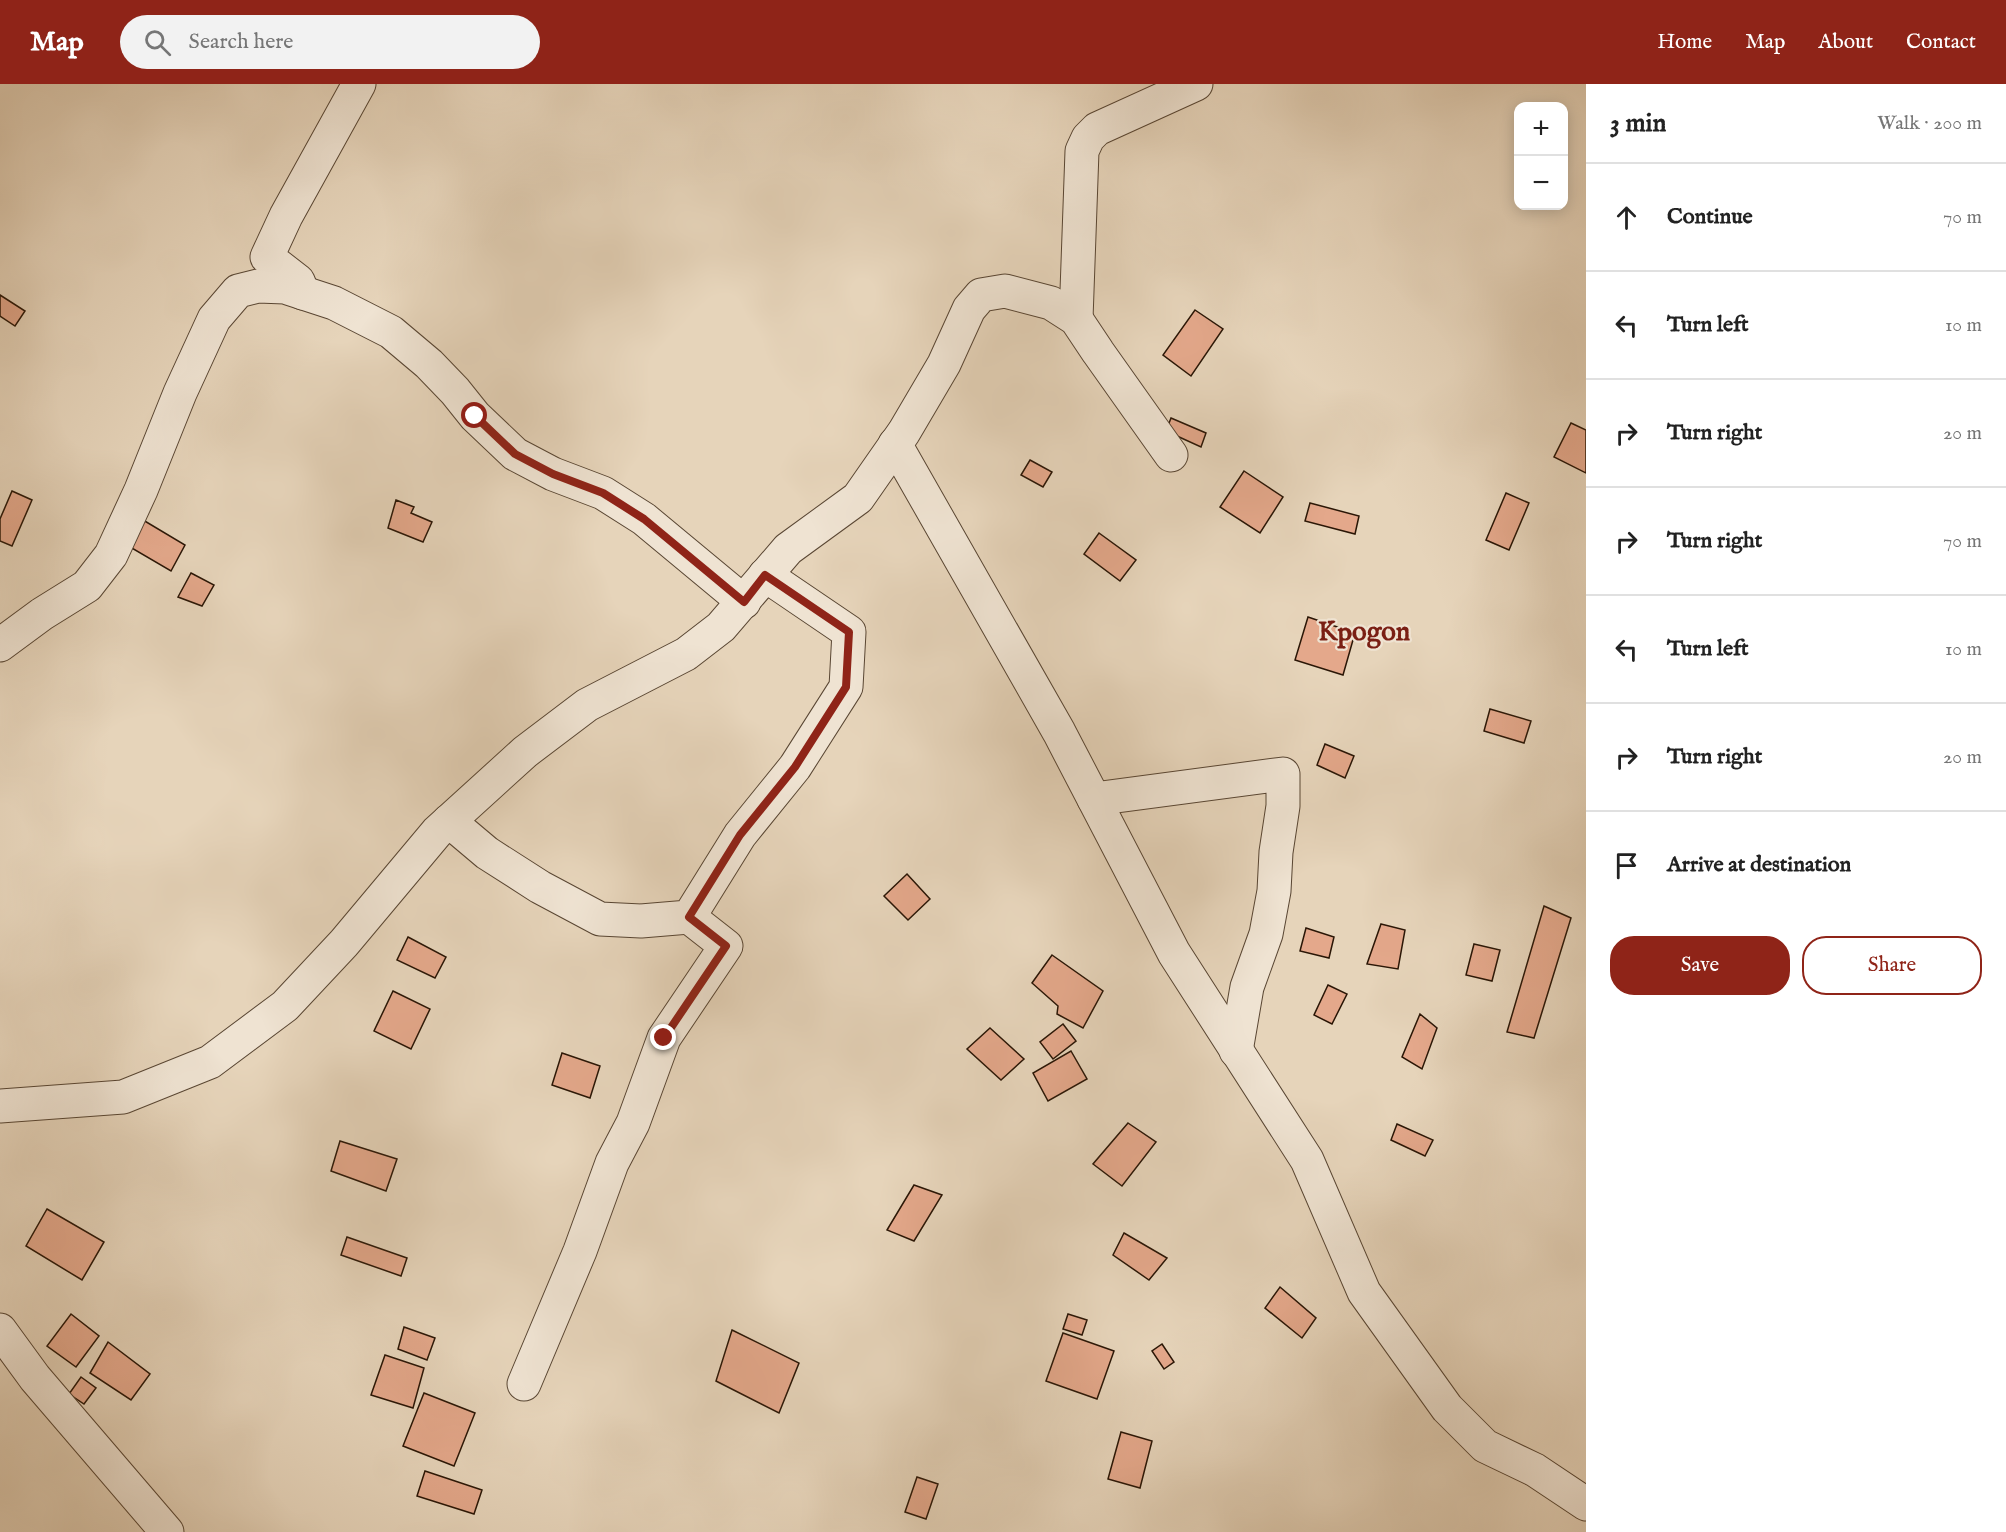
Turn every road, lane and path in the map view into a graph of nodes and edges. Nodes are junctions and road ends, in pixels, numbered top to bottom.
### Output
1 (358, 84) edge
2 (1196, 84) edge
3 (303, 293) junction
4 (1076, 318) junction
5 (895, 444) junction
6 (1171, 455) dead end
7 (765, 575) junction
8 (744, 602) junction
9 (0, 645) edge
10 (1094, 799) junction
11 (449, 821) junction
12 (689, 917) junction
13 (1236, 1051) junction
14 (0, 1106) edge
15 (0, 1330) edge
16 (524, 1384) dead end
17 (1586, 1504) edge
18 (167, 1532) edge

1 - 3 street
2 - 4 street
3 - 8 street
3 - 9 street
4 - 5 street
4 - 6 street
5 - 7 street
5 - 10 street
7 - 8 street
7 - 12 street
8 - 11 street
10 - 13 street
10 - 13 street
11 - 12 street
11 - 14 street
12 - 16 street
13 - 17 street
15 - 18 street

